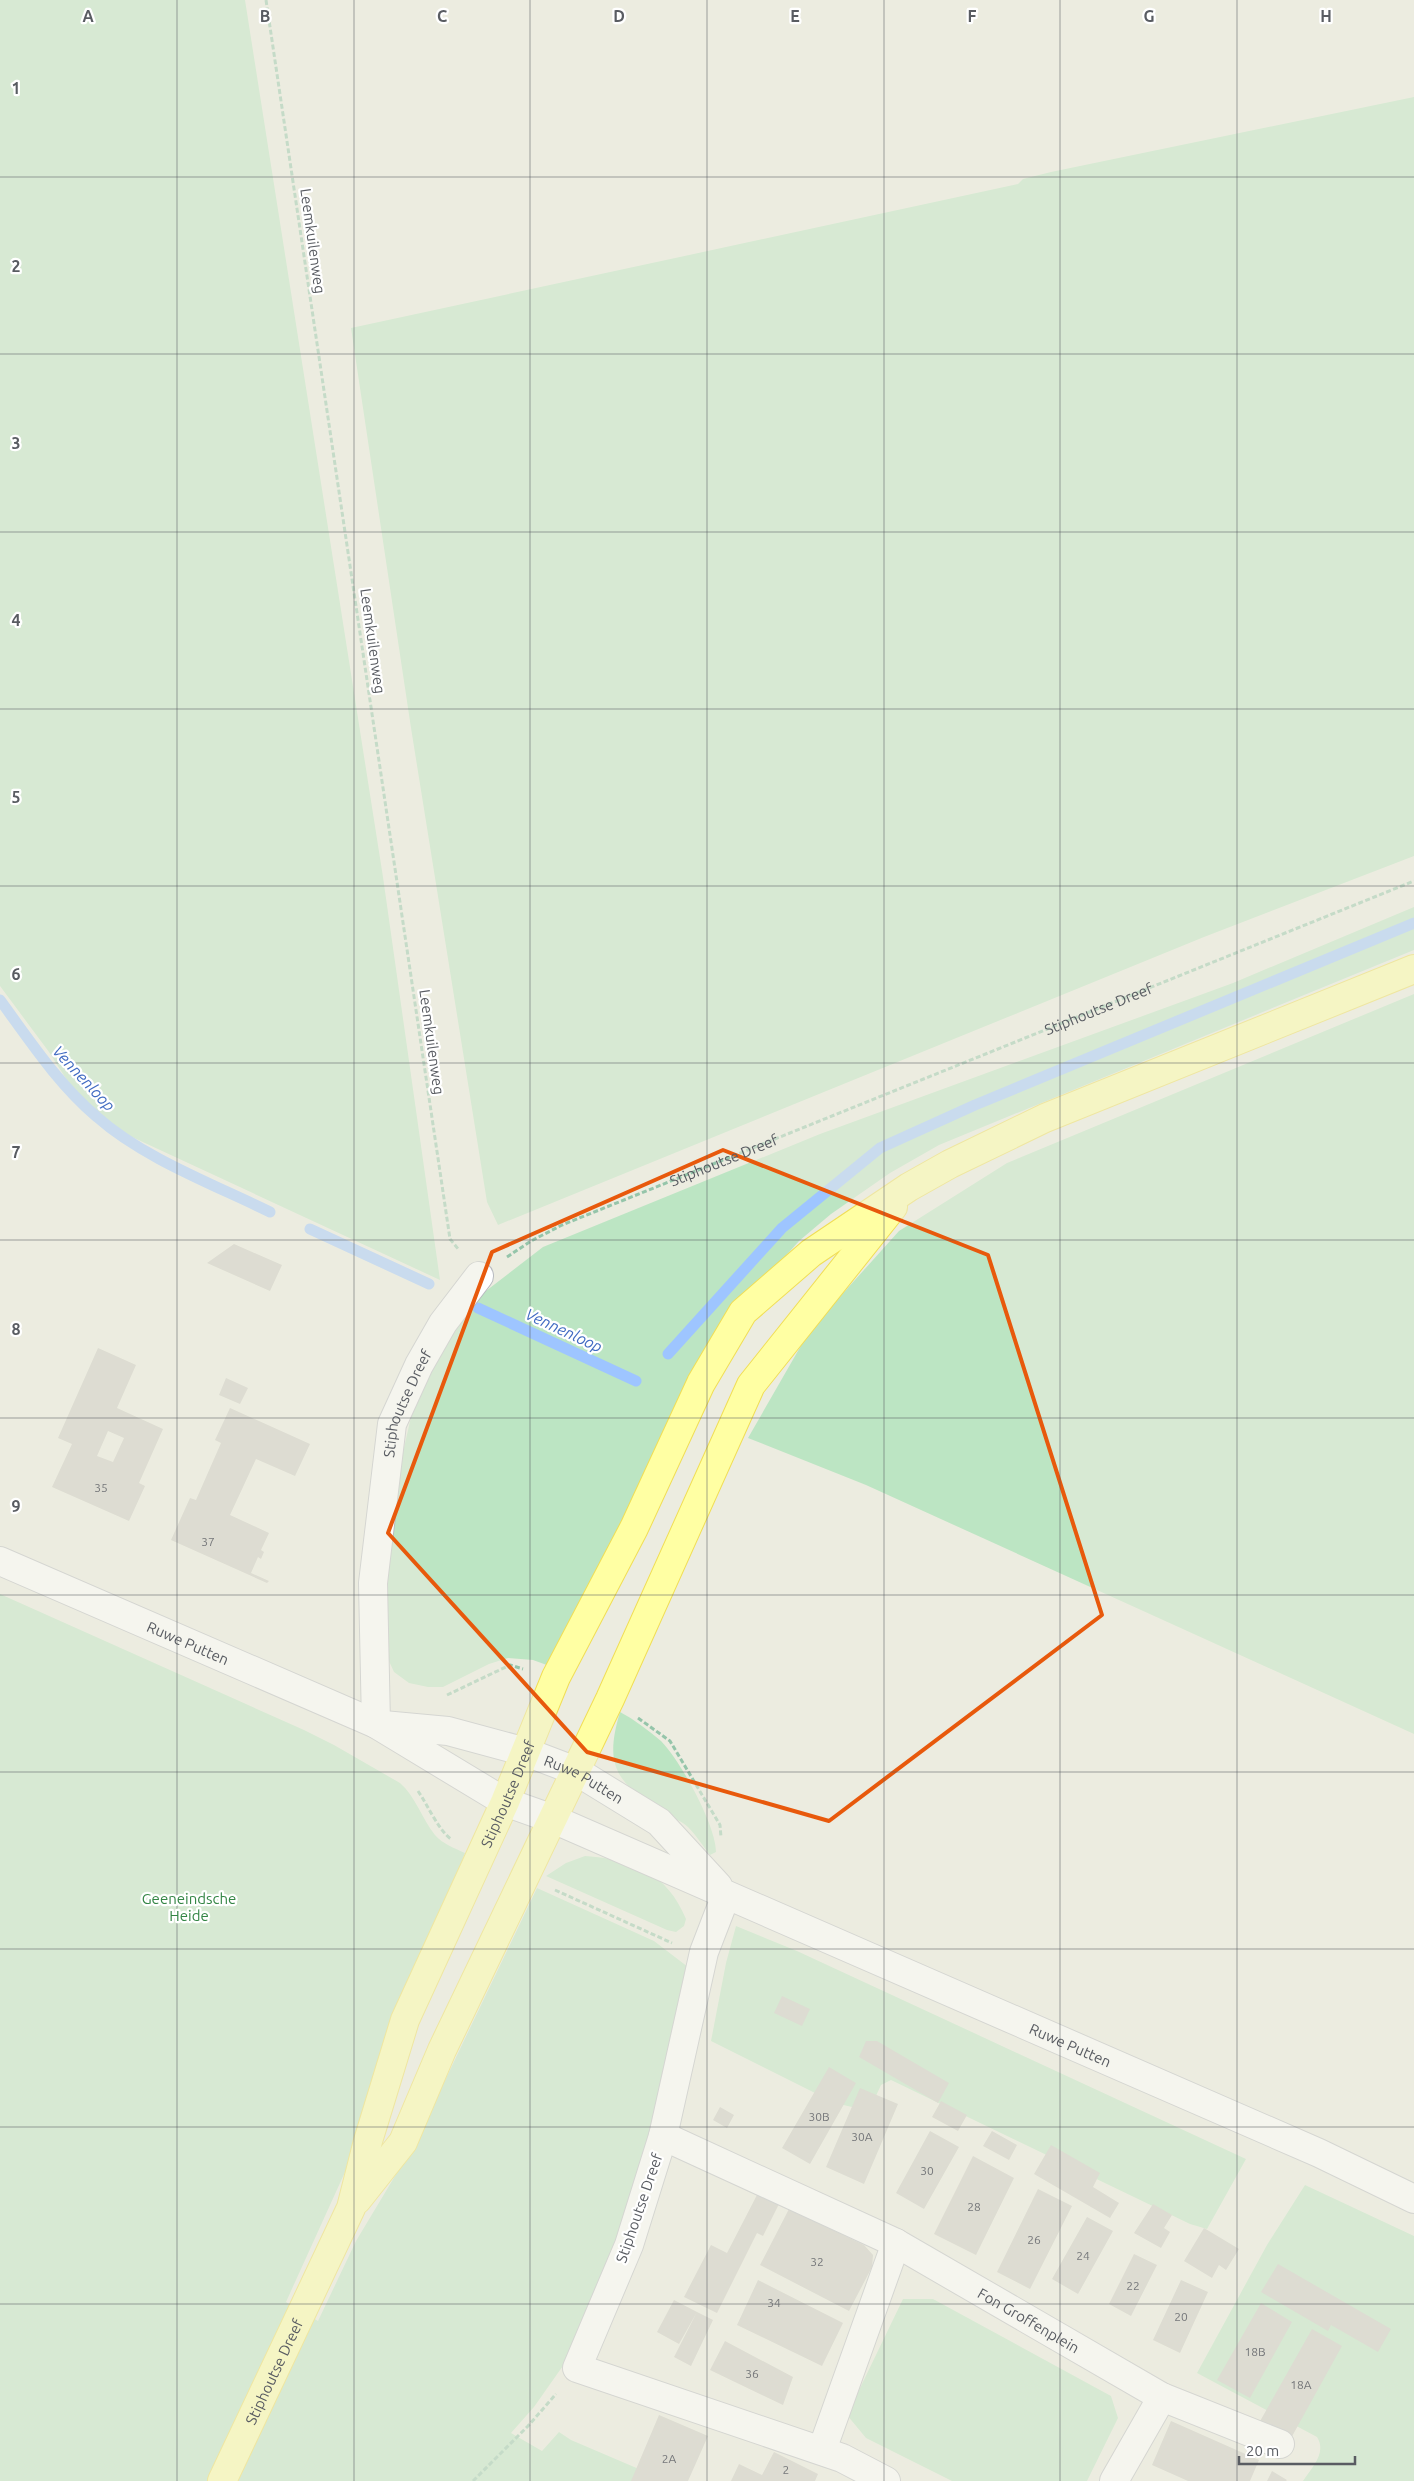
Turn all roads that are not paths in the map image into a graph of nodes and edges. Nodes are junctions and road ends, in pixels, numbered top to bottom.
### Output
1 (1414, 969) edge
2 (909, 1187) junction
3 (480, 1276) road end
4 (0, 1560) edge
5 (376, 1724) junction
6 (526, 1752) junction
7 (576, 1771) junction
8 (505, 1802) junction
9 (553, 1819) junction
10 (726, 1895) junction
11 (663, 2136) junction
12 (1414, 2199) edge
13 (351, 2208) junction
14 (896, 2243) junction
15 (1162, 2397) junction
16 (1280, 2444) dead end
17 (822, 2450) junction
18 (222, 2481) edge
19 (886, 2481) edge
20 (1114, 2481) edge

1 - 2 main road, Stiphoutse Dreef
2 - 6 main road, Stiphoutse Dreef
2 - 7 main road, Stiphoutse Dreef
3 - 5 street, Stiphoutse Dreef
4 - 5 street, Ruwe Putten
5 - 6 street, Ruwe Putten
5 - 8 street, Ruwe Putten
6 - 7 street, Ruwe Putten
6 - 8 main road, Stiphoutse Dreef
7 - 9 main road, Stiphoutse Dreef
7 - 10 street, Ruwe Putten
8 - 9 street, Ruwe Putten
8 - 13 main road, Stiphoutse Dreef
9 - 10 street, Ruwe Putten
9 - 13 main road, Stiphoutse Dreef
10 - 11 street, Stiphoutse Dreef
10 - 12 street, Ruwe Putten
11 - 14 street, Fon Groffenplein
11 - 17 street, Stiphoutse Dreef
13 - 18 main road, Stiphoutse Dreef
14 - 15 street, Fon Groffenplein
14 - 17 street
15 - 16 street, Fon Groffenplein
15 - 20 street
17 - 19 street

